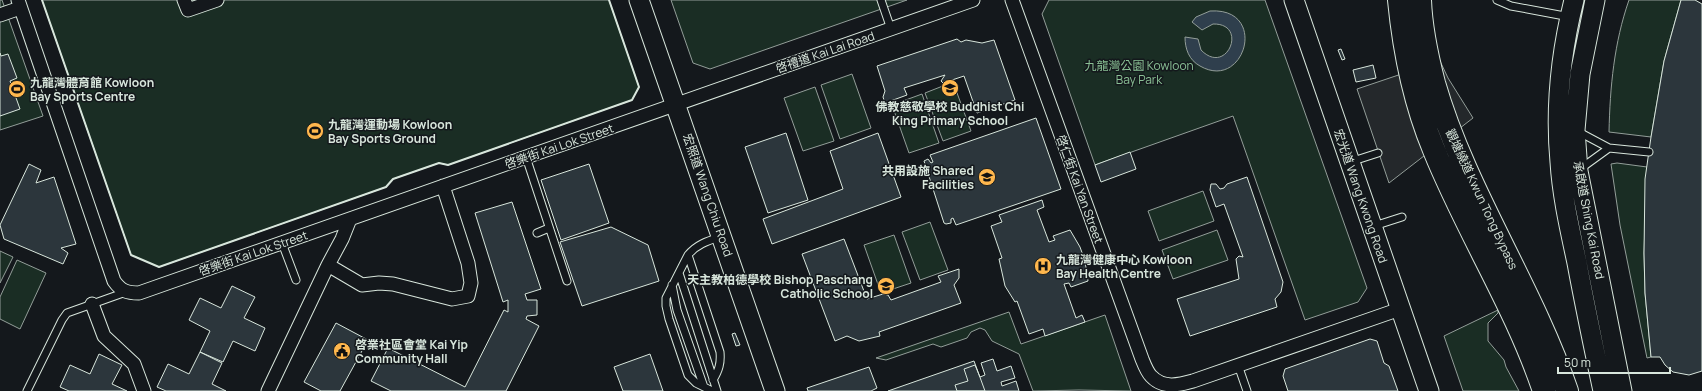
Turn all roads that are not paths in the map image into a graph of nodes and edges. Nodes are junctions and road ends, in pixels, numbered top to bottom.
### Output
1 (184, 0) edge
2 (217, 0) edge
3 (639, 0) edge
4 (881, 0) edge
5 (973, 0) edge
6 (1012, 0) edge
7 (1294, 0) edge
8 (1399, 0) edge
9 (1420, 0) edge
10 (1497, 0) edge
11 (1595, 0) edge
12 (19, 4) edge
13 (1572, 9) edge
14 (0, 15) edge
15 (891, 29) junction
16 (676, 105) junction
17 (1576, 130) junction
18 (1609, 148) junction
19 (1649, 152) dead end
20 (1378, 153) dead end
21 (526, 157) junction
22 (1350, 162) junction
23 (1578, 171) junction
24 (443, 186) junction
25 (1402, 217) dead end
26 (350, 219) junction
27 (1372, 226) junction
28 (549, 228) junction
29 (536, 233) dead end
30 (722, 236) junction
31 (282, 243) junction
32 (688, 255) junction
33 (328, 265) junction
34 (679, 273) junction
35 (296, 280) dead end
36 (567, 281) dead end
37 (672, 285) junction
38 (126, 292) junction
39 (92, 304) junction
40 (1400, 309) junction
41 (1238, 366) junction
42 (713, 380) junction
43 (704, 387) junction
44 (27, 391) edge
45 (144, 391) edge
46 (268, 391) edge
47 (712, 391) edge
48 (717, 391) edge
49 (775, 391) edge
50 (1247, 391) edge
51 (1429, 391) edge
52 (1544, 391) edge
53 (1567, 391) edge
54 (1603, 391) edge
55 (1622, 391) edge

1 - 2 street
3 - 16 street, 宏照道 Wang Chiu Road
4 - 15 lane
5 - 15 street, 啓禮道 Kai Lai Road
6 - 41 street, 啓仁街 Kai Yan Street
7 - 22 street, 宏光道 Wang Kwong Road
8 - 52 highway, 觀塘繞道 Kwun Tong Bypass
9 - 53 highway, 觀塘繞道 Kwun Tong Bypass
10 - 13 lane
11 - 17 street, 承啟道 Shing Kai Road
12 - 14 street
12 - 38 street
13 - 54 street, 承啟道 Shing Kai Road
15 - 16 street, 啓禮道 Kai Lai Road
16 - 21 street, 啓樂街 Kai Lok Street
16 - 30 street, 宏照道 Wang Chiu Road
17 - 18 lane
17 - 23 street, 承啟道 Shing Kai Road
18 - 19 lane
18 - 23 lane
20 - 22 lane
21 - 24 street, 啓樂街 Kai Lok Street
21 - 28 lane
22 - 27 street, 宏光道 Wang Kwong Road
23 - 55 street, 承啟道 Shing Kai Road
24 - 26 street, 啓樂街 Kai Lok Street
24 - 33 street
25 - 27 lane
26 - 31 street, 啓樂街 Kai Lok Street
26 - 33 street
27 - 40 street, 宏光道 Wang Kwong Road
28 - 29 lane
28 - 36 lane
30 - 32 lane
30 - 49 street, 宏照道 Wang Chiu Road
31 - 35 lane
31 - 38 street, 啓樂街 Kai Lok Street
32 - 34 lane
32 - 42 lane
33 - 46 street
34 - 37 lane
34 - 42 lane
37 - 43 lane
37 - 43 lane
38 - 39 lane
39 - 44 lane
39 - 45 street
40 - 41 street, 啓仁街 Kai Yan Street
40 - 51 street, 宏光道 Wang Kwong Road
41 - 50 lane
42 - 48 lane
43 - 47 lane

